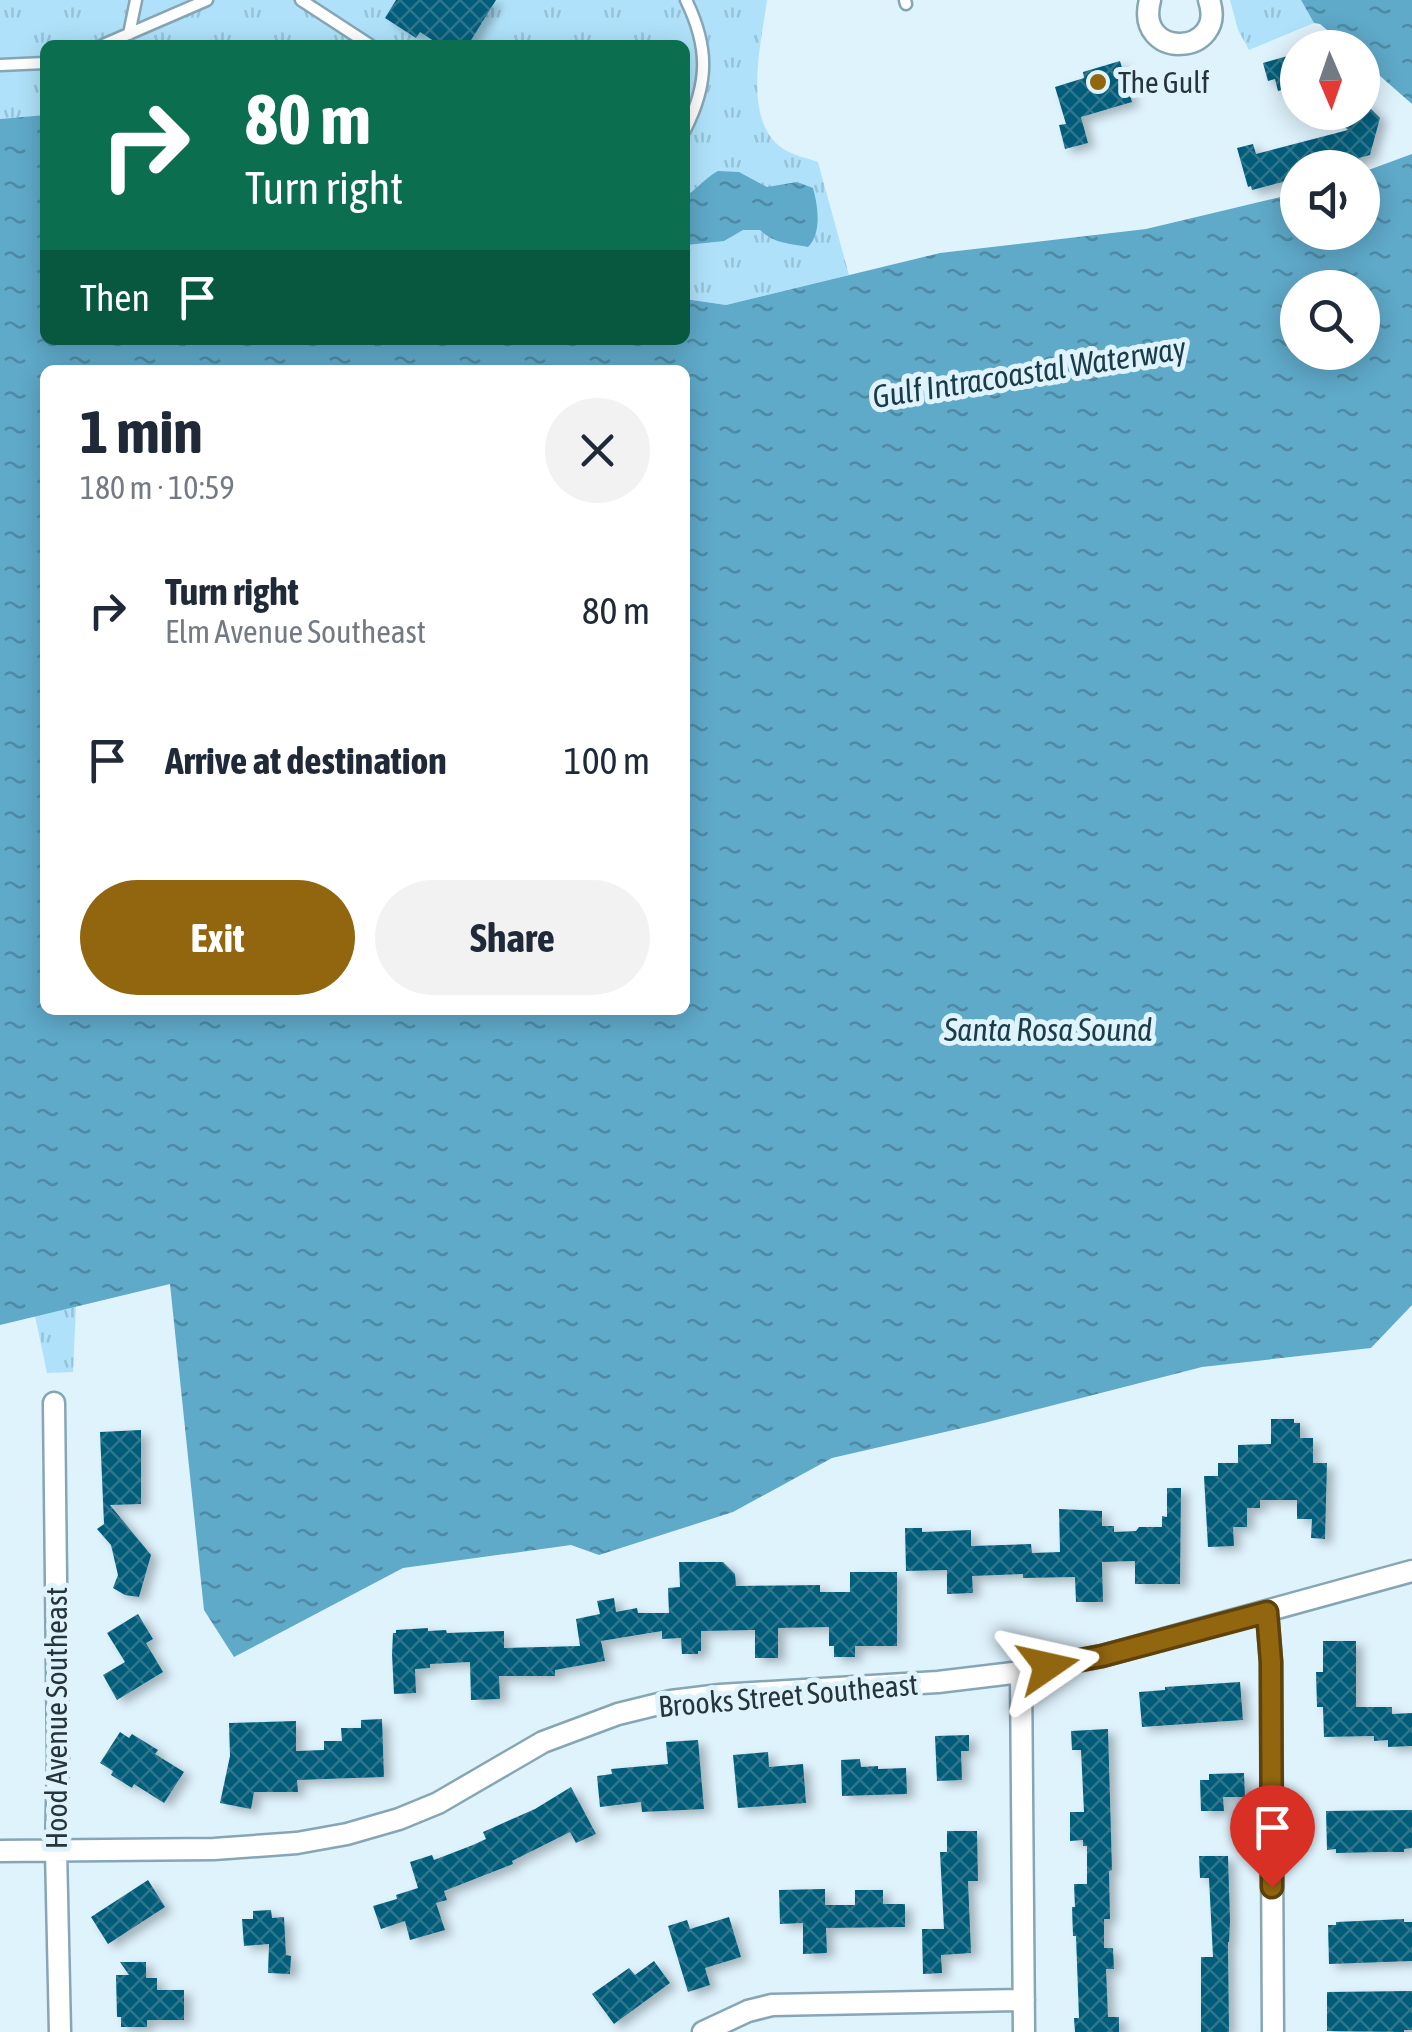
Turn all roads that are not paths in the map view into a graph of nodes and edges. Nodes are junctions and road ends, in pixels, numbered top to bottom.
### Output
1 (136, 0) edge
2 (207, 0) edge
3 (301, 0) edge
4 (686, 0) edge
5 (1150, 0) edge
6 (1209, 0) edge
7 (129, 34) junction
8 (115, 40) edge
9 (362, 40) edge
10 (40, 63) edge
11 (0, 66) edge
12 (690, 120) edge
13 (54, 1403) dead end
14 (1412, 1571) edge
15 (1267, 1612) junction
16 (1021, 1672) junction
17 (56, 1850) junction
18 (0, 1852) edge
19 (1024, 2000) junction
20 (60, 2032) edge
21 (704, 2032) edge
22 (1024, 2032) edge
23 (1273, 2032) edge

1 - 7 lane
2 - 7 lane
3 - 9 lane
4 - 12 lane
5 - 6 street
7 - 8 lane
10 - 11 lane
13 - 17 street, Hood Avenue Southeast
14 - 15 street, Brooks Street Southeast
15 - 16 street, Brooks Street Southeast
15 - 23 street
16 - 17 street, Brooks Street Southeast
16 - 19 street
17 - 18 street, Brooks Street Southeast
17 - 20 street, Hood Avenue Southeast
19 - 21 street
19 - 22 street

